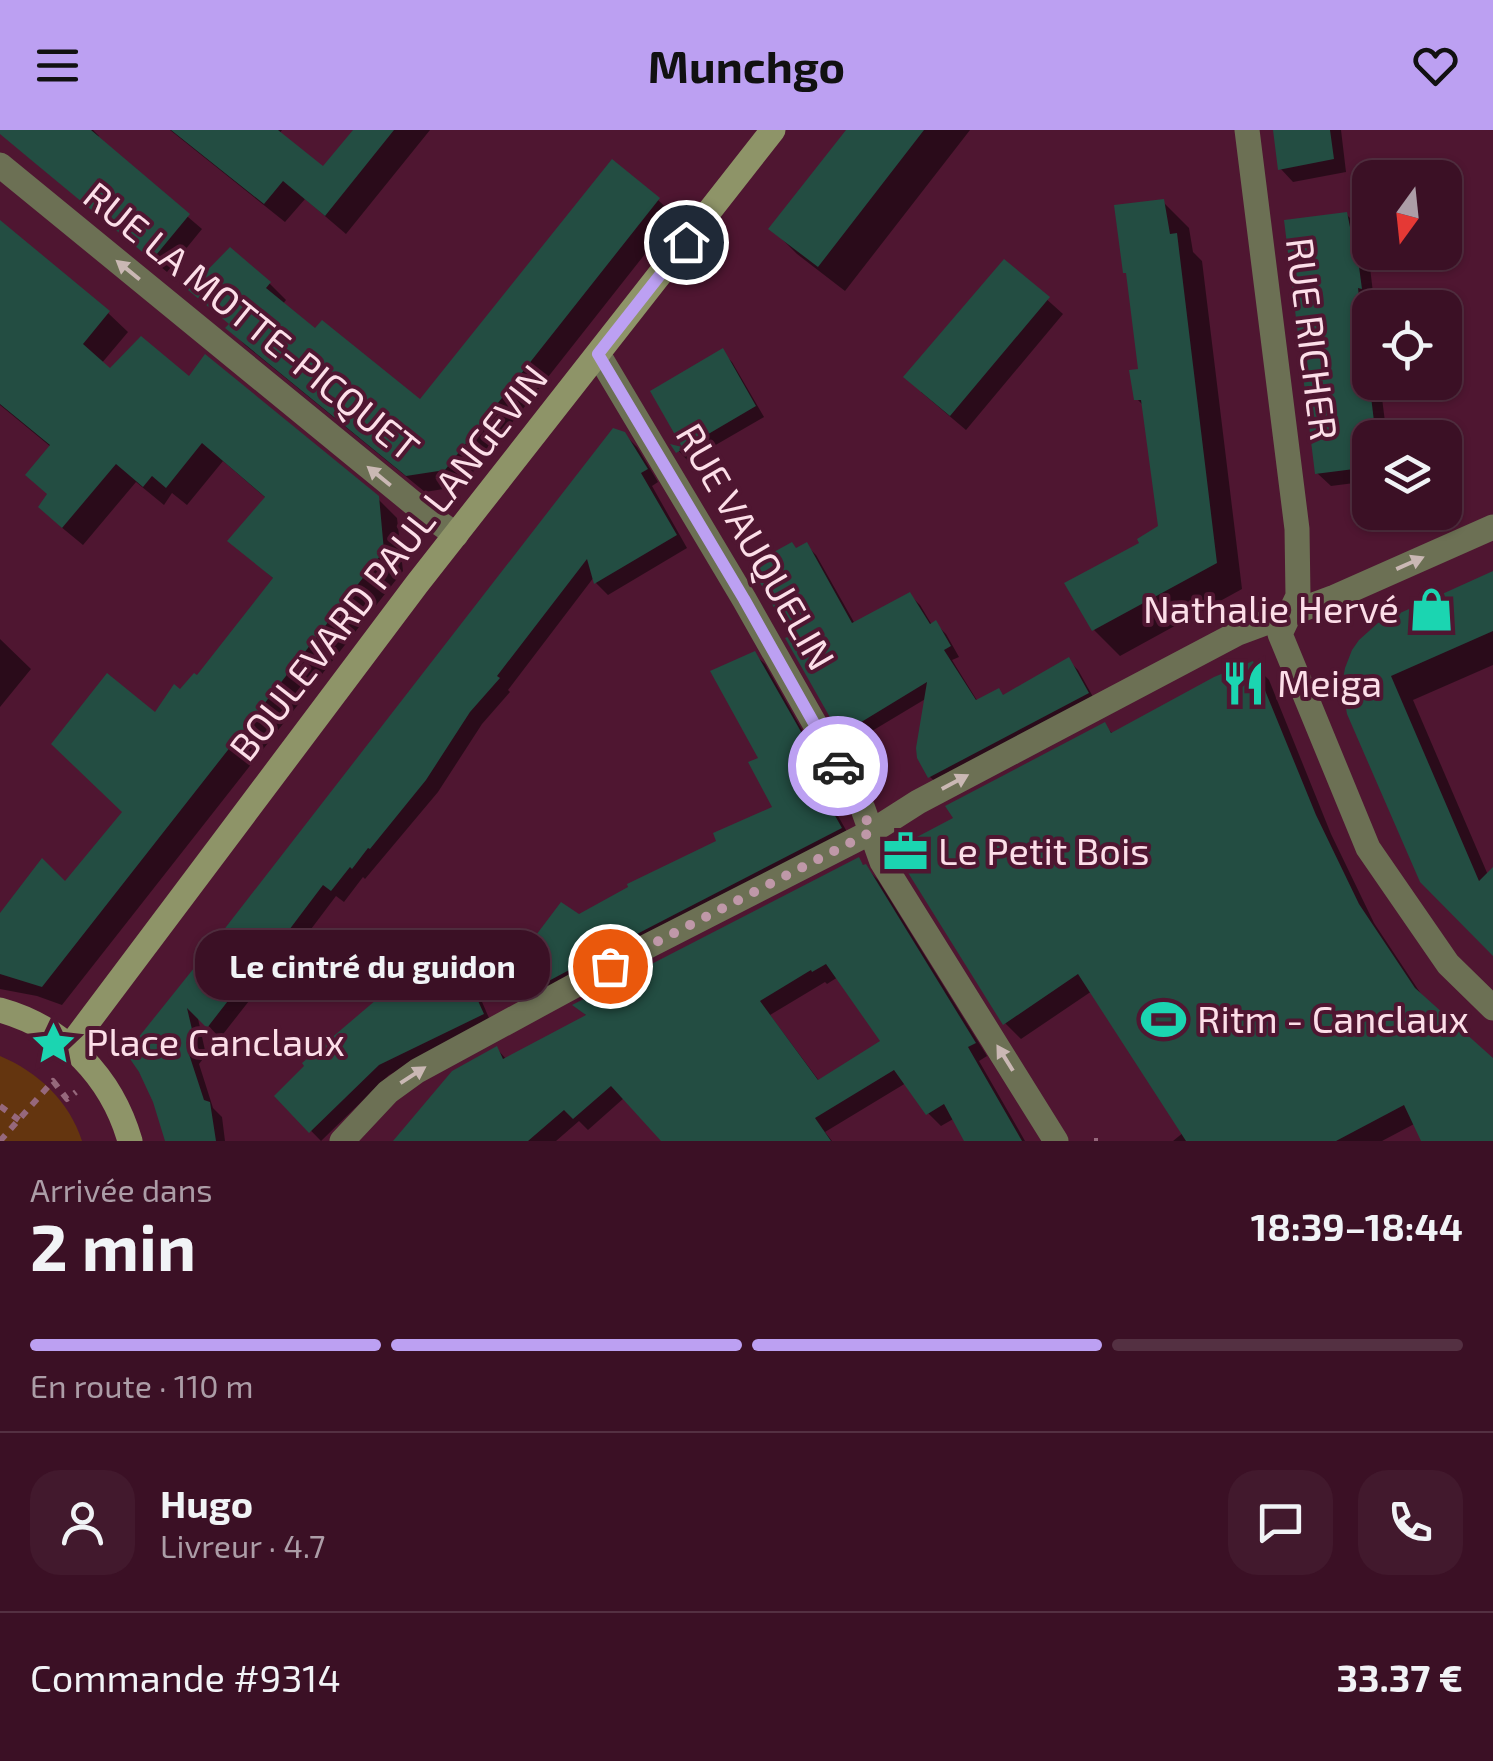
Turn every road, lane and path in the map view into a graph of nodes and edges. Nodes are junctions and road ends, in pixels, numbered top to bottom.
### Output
1 (773, 130) edge
2 (1246, 130) edge
3 (0, 165) edge
4 (598, 354) junction
5 (1493, 527) edge
6 (456, 535) junction
7 (1288, 615) junction
8 (871, 832) junction
9 (1493, 1008) edge
10 (0, 1010) edge
11 (70, 1046) junction
12 (48, 1085) dead end
13 (0, 1106) edge
14 (20, 1120) junction
15 (0, 1141) edge
16 (130, 1141) edge
17 (342, 1141) edge
18 (1056, 1141) edge

1 - 4 street, BOULEVARD PAUL LANGEVIN
2 - 7 street, RUE RICHER
6 -> 3 street, RUE LA MOTTE-PICQUET
4 - 6 street, BOULEVARD PAUL LANGEVIN
4 - 8 street, RUE VAUQUELIN
7 -> 5 street
6 - 11 street, BOULEVARD PAUL LANGEVIN
8 -> 7 street
7 - 9 street, RUE RICHER
17 -> 8 street
18 -> 8 street, RUE VAUQUELIN
10 - 11 street
11 - 16 street
12 - 14 path
13 - 14 path
14 - 15 path

